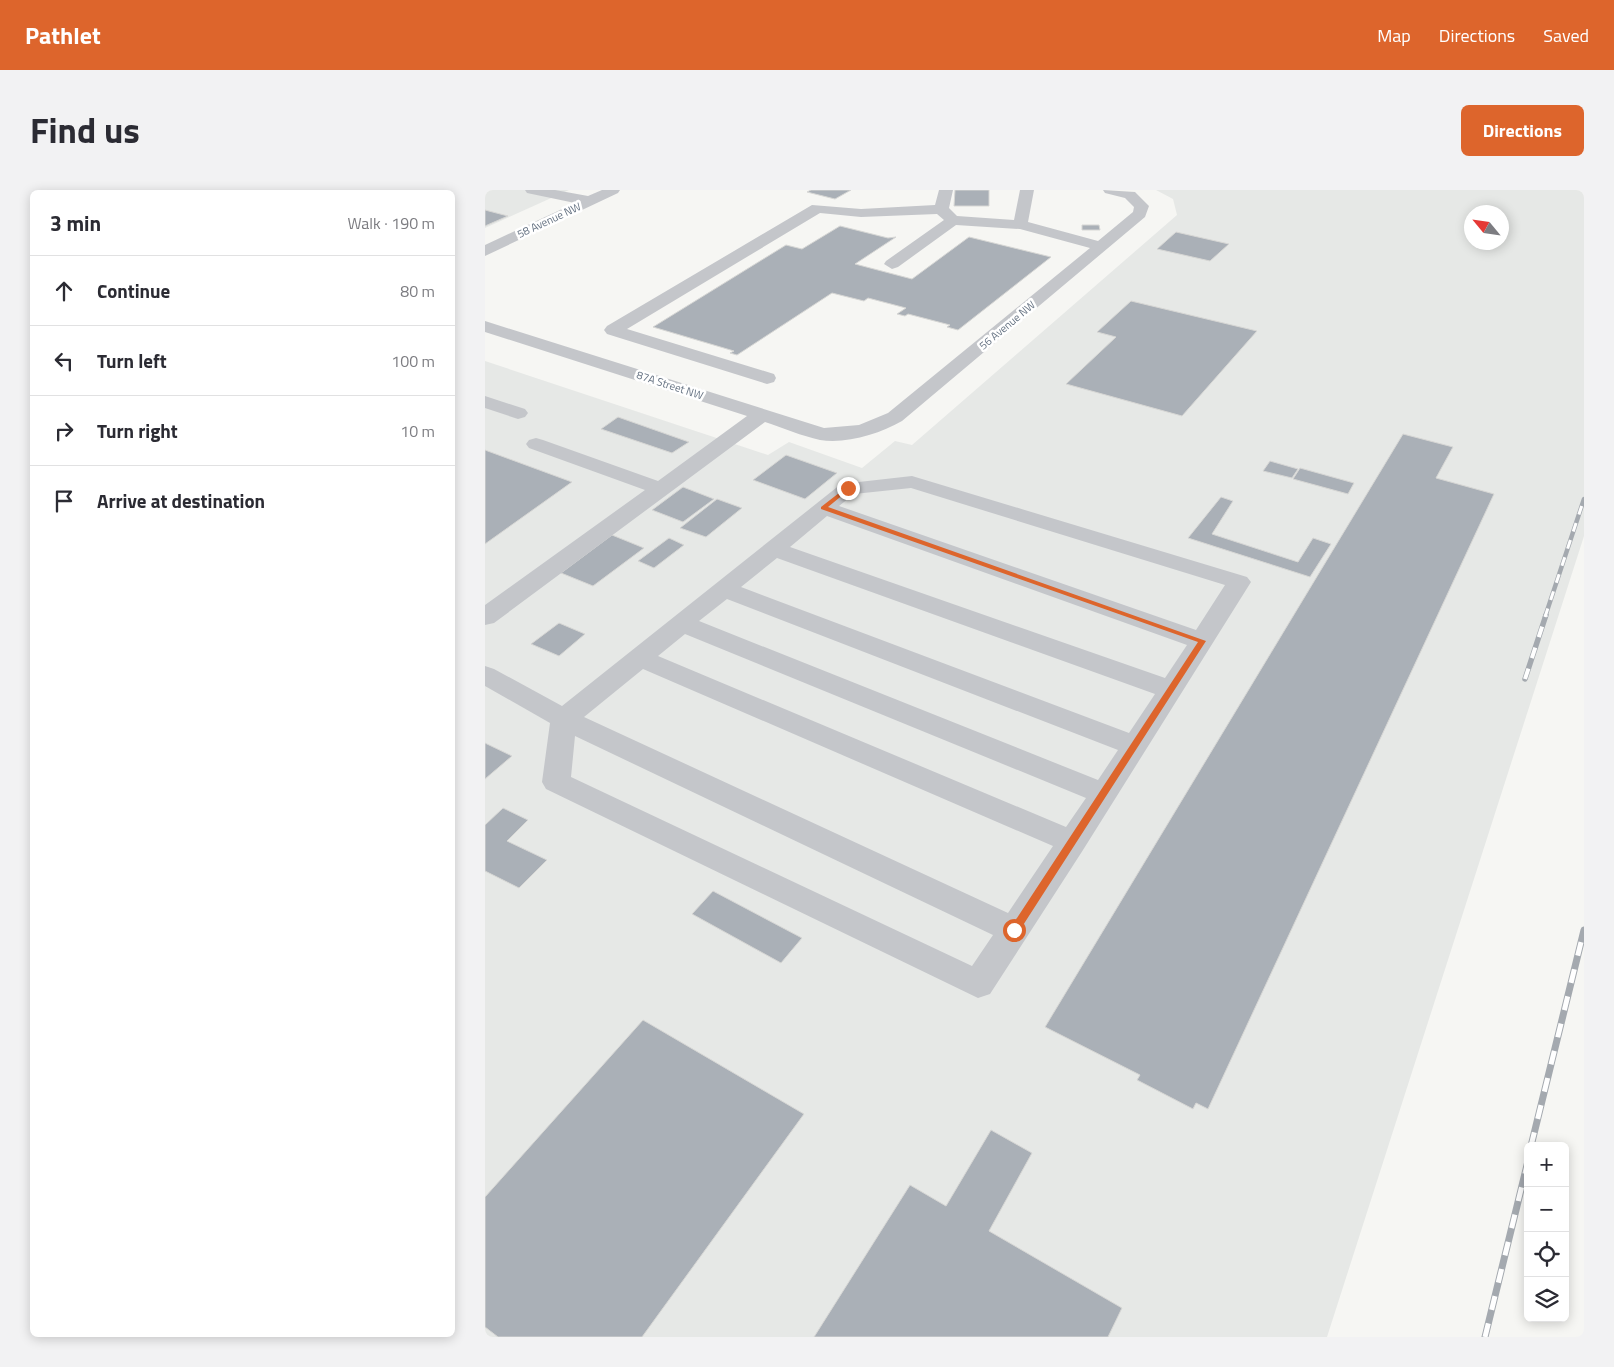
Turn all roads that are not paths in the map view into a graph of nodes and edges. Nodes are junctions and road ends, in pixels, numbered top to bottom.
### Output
1 (532, 190) edge
2 (613, 190) edge
3 (946, 190) edge
4 (1027, 190) edge
5 (1110, 190) edge
6 (589, 201) junction
7 (947, 214) junction
8 (1020, 225) junction
9 (1101, 246) junction
10 (485, 251) edge
11 (892, 264) dead end
12 (485, 326) edge
13 (767, 378) dead end
14 (485, 402) edge
15 (518, 413) dead end
16 (762, 415) junction
17 (856, 433) joint
18 (536, 444) dead end
19 (661, 488) junction
20 (824, 508) junction
21 (774, 549) junction
22 (725, 590) junction
23 (485, 617) edge
24 (683, 624) junction
25 (1202, 641) junction
26 (641, 658) junction
27 (485, 675) edge
28 (1171, 690) junction
29 (564, 719) junction
30 (1135, 746) junction
31 (1104, 794) junction
32 (1073, 842) junction
33 (1014, 930) junction

1 - 6 street
2 - 6 street, 58 Avenue NW
3 - 7 street
4 - 8 street
5 - 9 street, 56 Avenue NW
6 - 10 street, 58 Avenue NW
7 - 8 street
7 - 11 street
7 - 13 street
8 - 9 street
9 - 17 street, 56 Avenue NW
12 - 16 street, 87A Street NW
14 - 15 street
16 - 17 street, 87A Street NW
16 - 19 street
18 - 19 street
19 - 23 street
20 - 21 street
20 - 25 street
20 - 25 street
21 - 22 street
21 - 28 street
22 - 24 street
22 - 30 street
24 - 26 street
24 - 31 street
25 - 28 street
26 - 29 street
26 - 32 street
27 - 29 street
28 - 30 street
29 - 33 street
29 - 33 street
30 - 31 street
31 - 32 street
32 - 33 street

